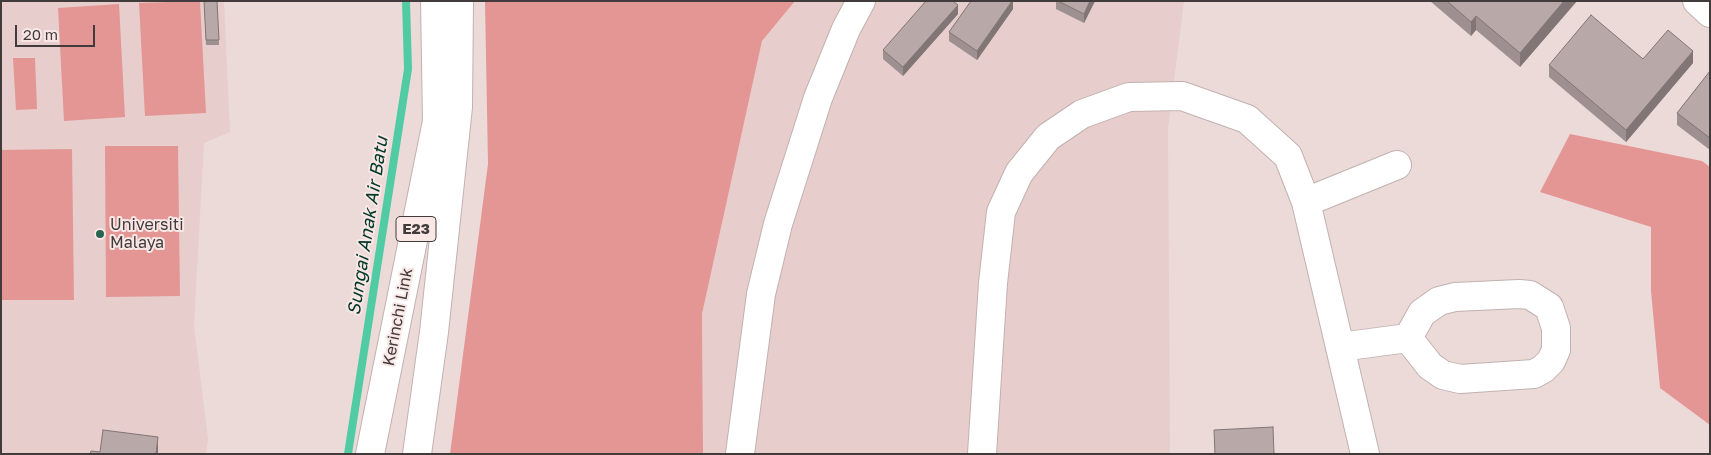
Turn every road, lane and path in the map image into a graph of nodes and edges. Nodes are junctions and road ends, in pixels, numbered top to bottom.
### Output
1 (435, 1) edge
2 (459, 1) edge
3 (861, 1) edge
4 (1697, 1) edge
5 (1710, 13) edge
6 (1397, 165) dead end
7 (1306, 202) junction
8 (1408, 338) junction
9 (1340, 347) junction
10 (370, 454) edge
11 (416, 454) edge
12 (740, 454) edge
13 (982, 454) edge
14 (1364, 454) edge

1 - 10 main road, Kerinchi Link / E23
2 - 11 main road, Kerinchi Link / E23
3 - 12 main road
4 - 5 main road
6 - 7 main road
7 - 9 main road
7 - 13 main road
8 - 8 main road
8 - 9 main road
9 - 14 main road

